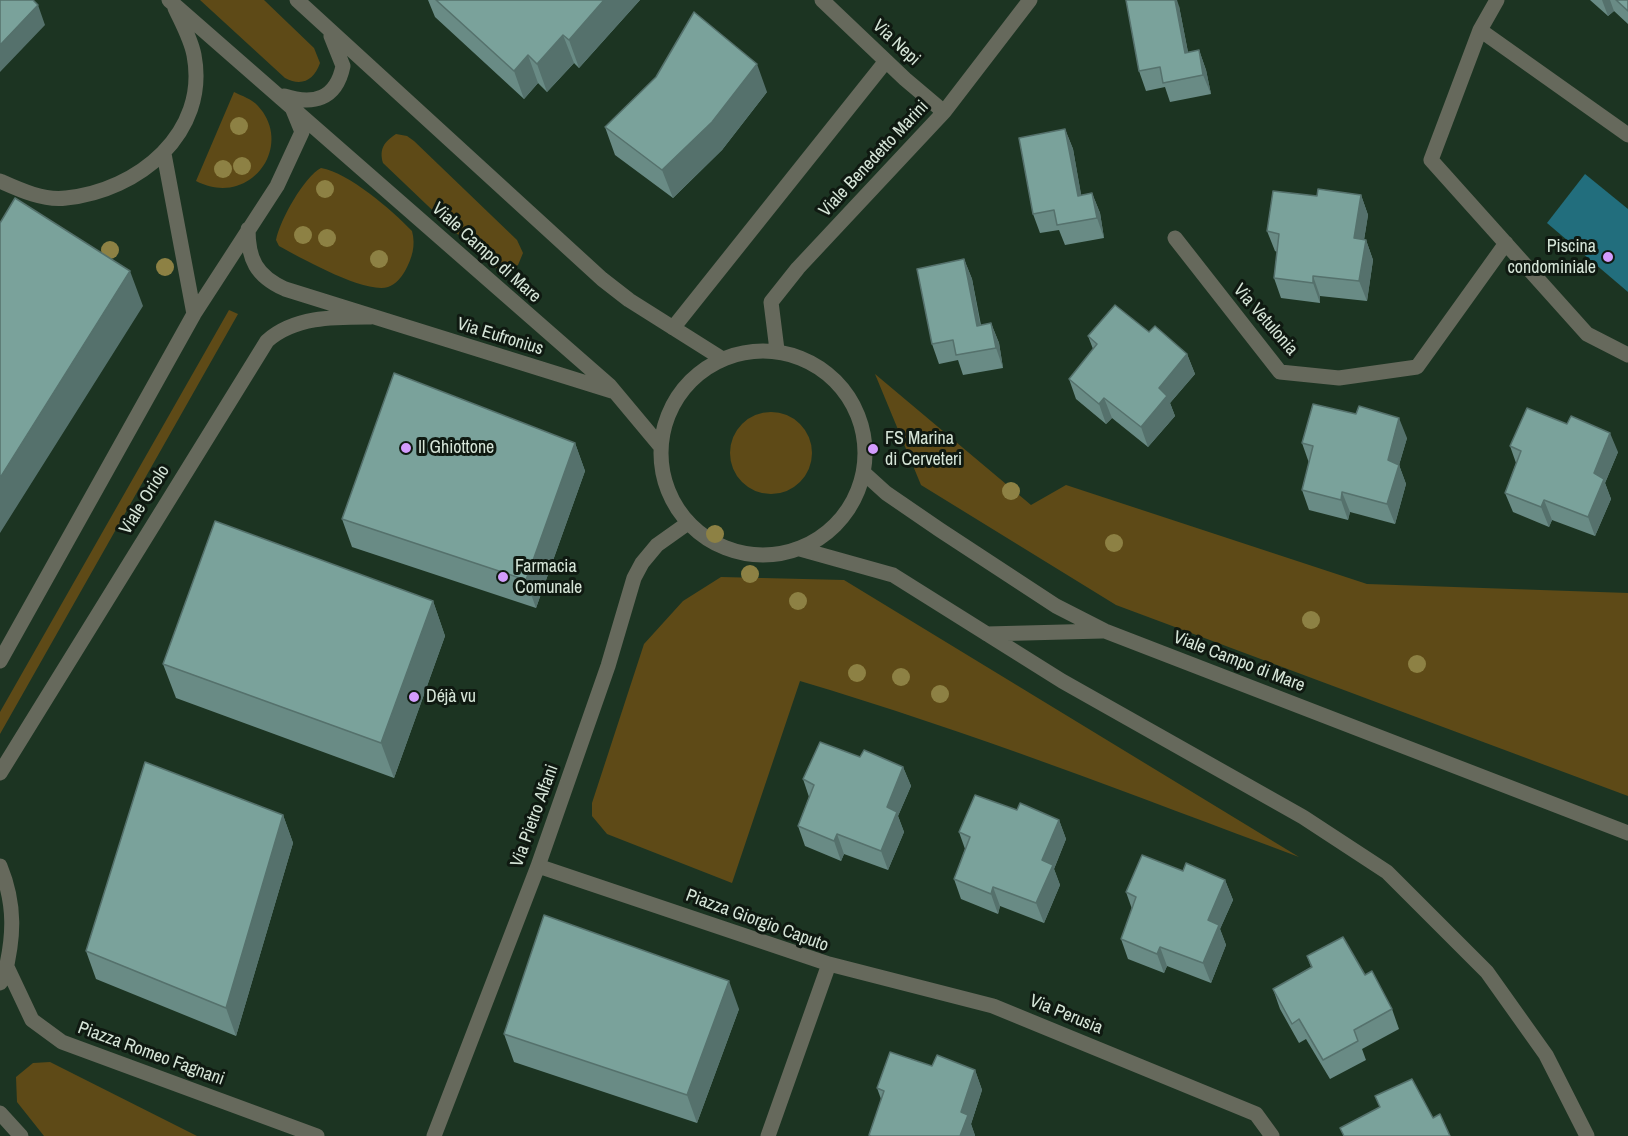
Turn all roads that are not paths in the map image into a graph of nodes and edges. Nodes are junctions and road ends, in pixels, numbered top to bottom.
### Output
1 (297, 0) edge
2 (822, 0) edge
3 (1030, 0) edge
4 (1497, 0) edge
5 (170, 2) edge
6 (327, 28) junction
7 (1480, 30) junction
8 (886, 62) junction
9 (279, 94) junction
10 (944, 112) junction
11 (1628, 135) edge
12 (164, 154) junction
13 (0, 181) edge
14 (248, 228) junction
15 (1175, 238) dead end
16 (1506, 243) junction
17 (194, 314) junction
18 (371, 317) junction
19 (673, 328) junction
20 (777, 350) junction
21 (1628, 355) edge
22 (721, 358) junction
23 (617, 393) junction
24 (661, 447) junction
25 (864, 473) junction
26 (688, 523) junction
27 (800, 549) junction
28 (1105, 631) junction
29 (987, 634) junction
30 (0, 661) edge
31 (0, 773) edge
32 (1628, 833) edge
33 (0, 866) edge
34 (537, 866) junction
35 (829, 964) junction
36 (7, 967) junction
37 (0, 983) edge
38 (0, 1113) edge
39 (21, 1136) edge
40 (317, 1136) edge
41 (434, 1136) edge
42 (768, 1136) edge
43 (1272, 1136) edge
44 (1587, 1136) edge

1 - 6 street, Viale Campo di Mare
2 - 8 street, Via Nepi
3 - 10 street, Viale Benedetto Marini
4 - 7 street
5 - 9 street, Viale Campo di Mare
5 - 12 street
6 - 9 street, Viale Campo di Mare
6 - 19 street, Viale Campo di Mare
7 - 11 street
7 - 16 street
8 - 10 street, Via Nepi
8 - 19 street
9 - 14 street
9 - 23 street, Viale Campo di Mare
10 - 20 street, Viale Benedetto Marini
12 - 13 street
12 - 17 street
14 - 17 street
14 - 18 street, Via Eufronius
15 - 16 street, Via Vetulonia
16 - 21 street
17 - 30 street
18 - 23 street, Via Eufronius
18 - 31 street, Viale Oriolo
19 - 22 street, Viale Campo di Mare
20 - 22 street
20 - 25 street
22 - 24 street
23 - 24 street, Viale Campo di Mare
24 - 26 street
25 - 27 street
25 - 28 street, Viale Campo di Mare
26 - 27 street
26 - 34 street, Via Pietro Alfani
27 - 29 street
28 - 29 street
28 - 32 street, Viale Campo di Mare
29 - 44 street
33 - 36 street
34 - 35 street, Piazza Giorgio Caputo
34 - 41 street, Via Pietro Alfani
35 - 42 street, Piazza Giorgio Caputo
35 - 43 street, Via Perusia
36 - 37 street
36 - 40 street, Piazza Romeo Fagnani
38 - 39 street

